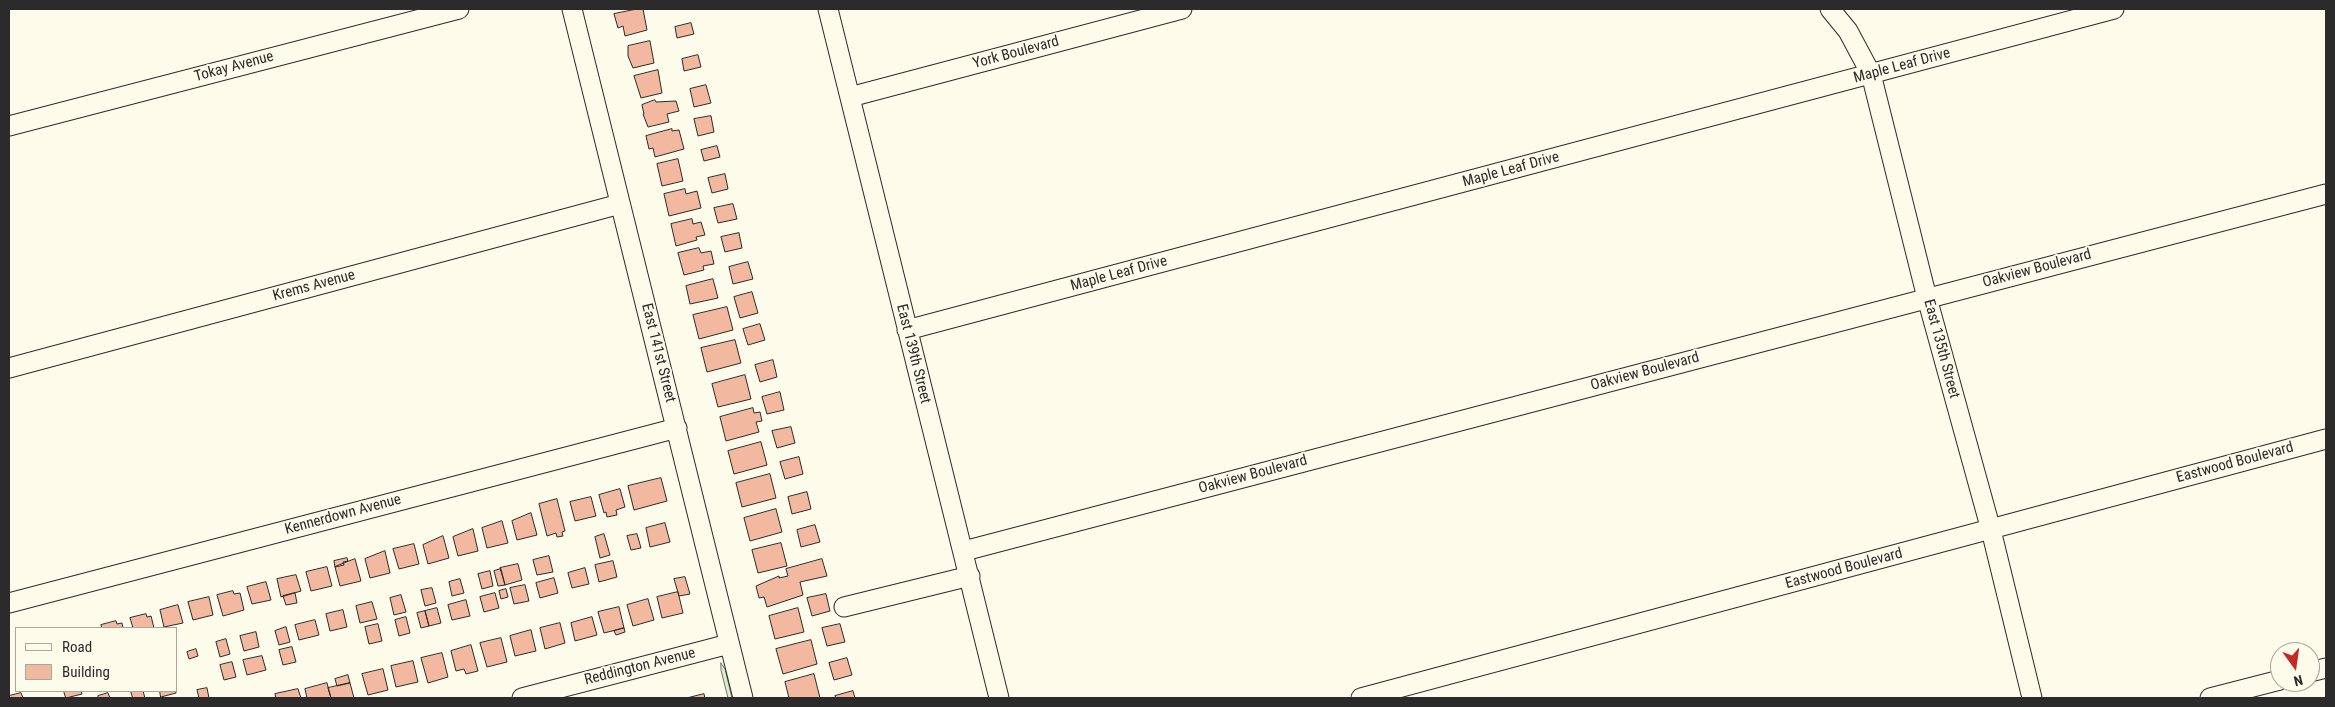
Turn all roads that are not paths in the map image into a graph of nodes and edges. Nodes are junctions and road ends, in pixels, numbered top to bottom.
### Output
1 (458, 9) edge
2 (572, 9) edge
3 (828, 9) edge
4 (1182, 9) edge
5 (1830, 9) edge
6 (2114, 9) edge
7 (1871, 74) junction
8 (850, 96) junction
9 (9, 126) edge
10 (2326, 194) edge
11 (620, 204) junction
12 (1927, 298) junction
13 (907, 330) junction
14 (9, 368) edge
15 (676, 428) junction
16 (2326, 438) edge
17 (1990, 530) junction
18 (964, 551) junction
19 (970, 576) junction
20 (9, 603) edge
21 (844, 607) dead end
22 (730, 644) junction
23 (2270, 683) edge
24 (522, 698) edge
25 (743, 698) edge
26 (999, 698) edge
27 (1361, 698) edge
28 (2032, 698) edge
29 (2210, 698) edge

1 - 9 street, Tokay Avenue
2 - 11 street, East 141st Street
3 - 8 street, East 139th Street
4 - 8 street, York Boulevard
5 - 7 street, East 135th Street
6 - 7 street, Maple Leaf Drive
7 - 12 street, East 135th Street
7 - 13 street, Maple Leaf Drive
8 - 13 street, East 139th Street
10 - 12 street, Oakview Boulevard
11 - 14 street, Krems Avenue
11 - 15 street, East 141st Street
12 - 17 street, East 135th Street
12 - 18 street, Oakview Boulevard
13 - 18 street, East 139th Street
15 - 20 street, Kennerdown Avenue
15 - 22 street, East 141st Street
16 - 17 street, Eastwood Boulevard
17 - 27 street, Eastwood Boulevard
17 - 28 street, East 135th Street
18 - 19 street, East 139th Street
19 - 21 street
19 - 26 street, East 139th Street
22 - 24 street, Reddington Avenue
22 - 25 street, East 141st Street
23 - 29 street

